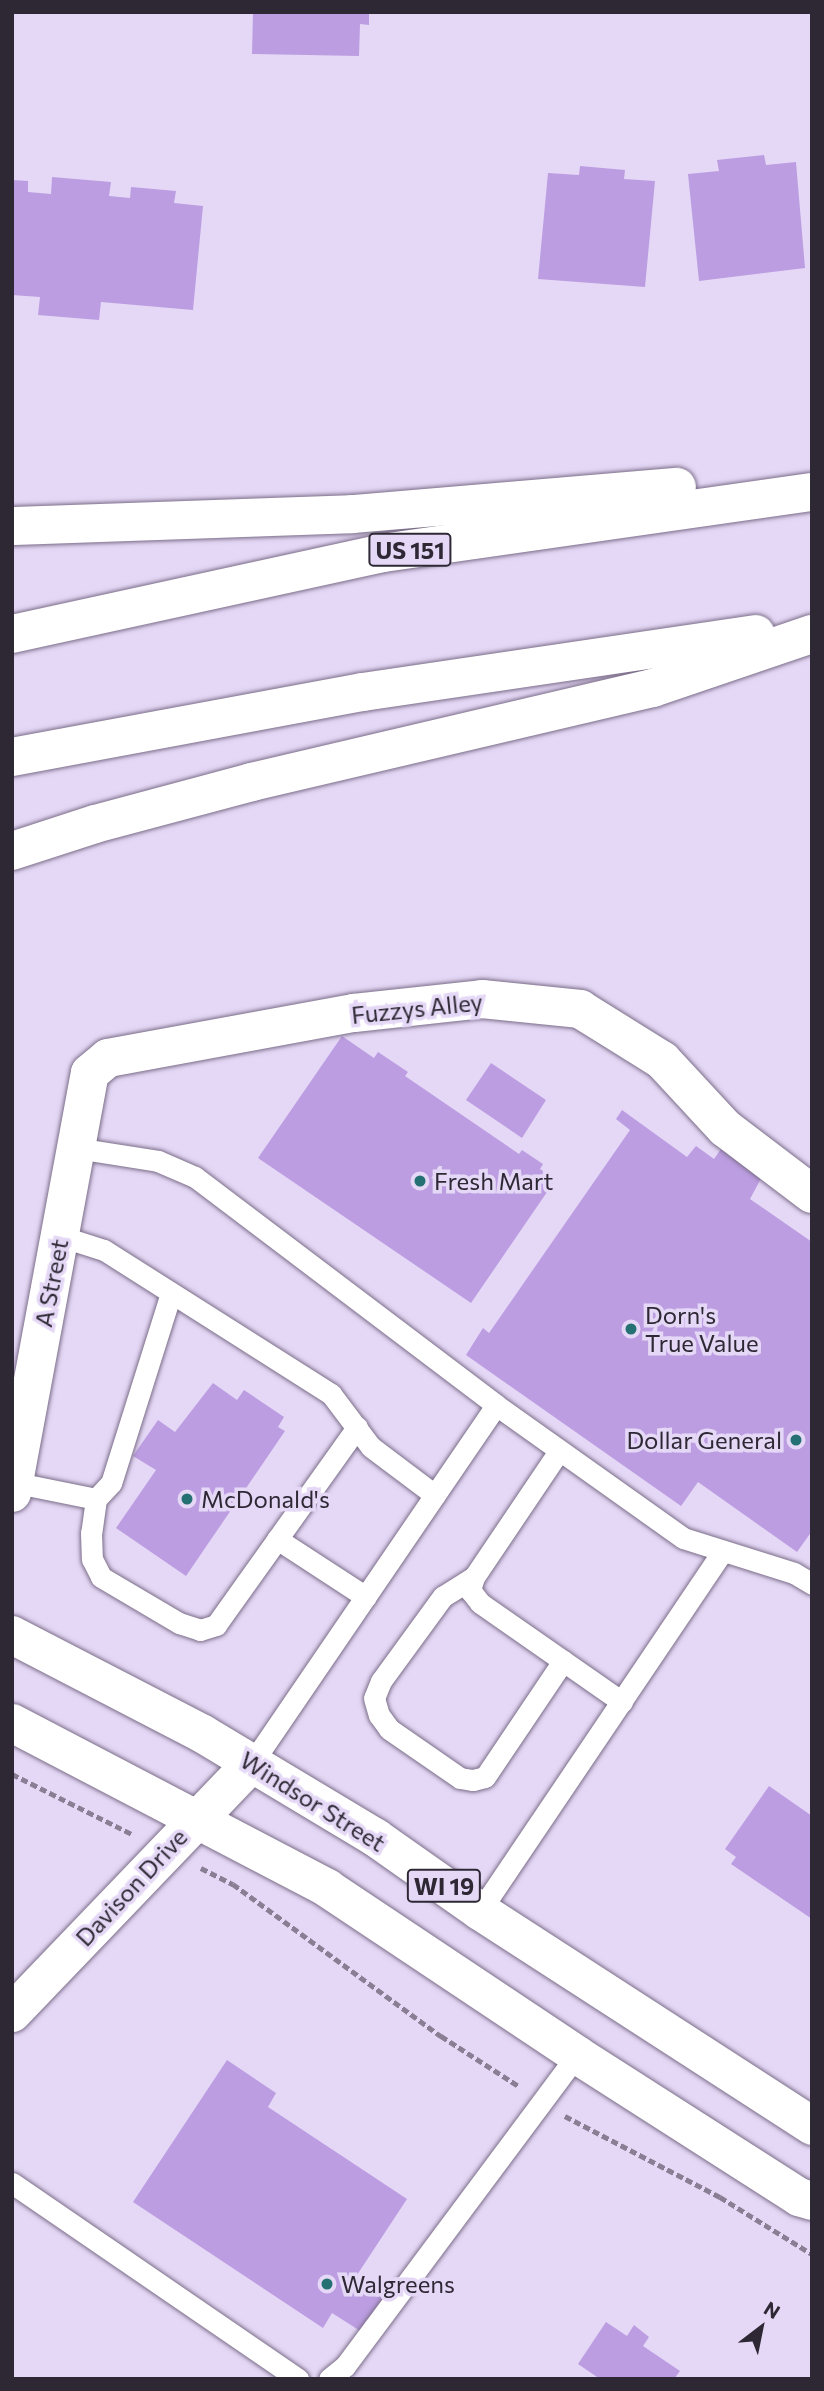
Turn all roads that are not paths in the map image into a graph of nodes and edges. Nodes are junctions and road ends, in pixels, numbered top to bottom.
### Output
1 (812, 475) edge
2 (812, 492) edge
3 (12, 526) edge
4 (812, 627) edge
5 (12, 634) edge
6 (812, 634) edge
7 (12, 757) edge
8 (12, 850) edge
9 (90, 1073) joint
10 (76, 1148) junction
11 (812, 1194) edge
12 (60, 1236) junction
13 (171, 1293) junction
14 (22, 1384) edge
15 (496, 1405) junction
16 (357, 1427) junction
17 (559, 1451) junction
18 (13, 1486) edge
19 (435, 1495) junction
20 (96, 1499) junction
21 (277, 1539) junction
22 (723, 1551) junction
23 (474, 1577) junction
24 (812, 1584) edge
25 (366, 1597) junction
26 (12, 1635) edge
27 (563, 1661) junction
28 (622, 1702) junction
29 (12, 1723) edge
30 (252, 1763) junction
31 (196, 1819) junction
32 (480, 1911) junction
33 (15, 2004) edge
34 (577, 2055) junction
35 (812, 2126) edge
36 (12, 2183) edge
37 (812, 2201) edge
38 (298, 2379) edge
39 (329, 2379) edge

1 - 3 main road
2 - 5 main road, US 151
4 - 7 main road
6 - 8 main road
9 - 10 main road, A Street
9 - 11 main road, Fuzzys Alley
10 - 12 main road, A Street
10 - 15 lane
12 - 13 lane
12 - 14 main road, A Street
13 - 16 lane
13 - 20 lane
14 - 18 main road, A Street
15 - 17 lane
15 - 19 lane
16 - 19 lane
16 - 21 lane
17 - 22 lane
17 - 23 lane
18 - 20 lane
19 - 25 lane
20 - 21 lane
21 - 25 lane
22 - 24 lane
22 - 28 lane
23 - 27 lane
23 - 27 lane
25 - 30 lane
26 - 30 main road, Windsor Street / WI 19
27 - 28 lane
28 - 32 lane
29 - 31 main road, WI 19
30 - 31 main road, Davison Drive
30 - 32 main road, Windsor Street / WI 19
31 - 33 main road, Davison Drive
31 - 34 main road, WI 19
32 - 35 main road, Windsor Street / WI 19
34 - 37 main road, WI 19
34 - 39 lane
36 - 38 lane

